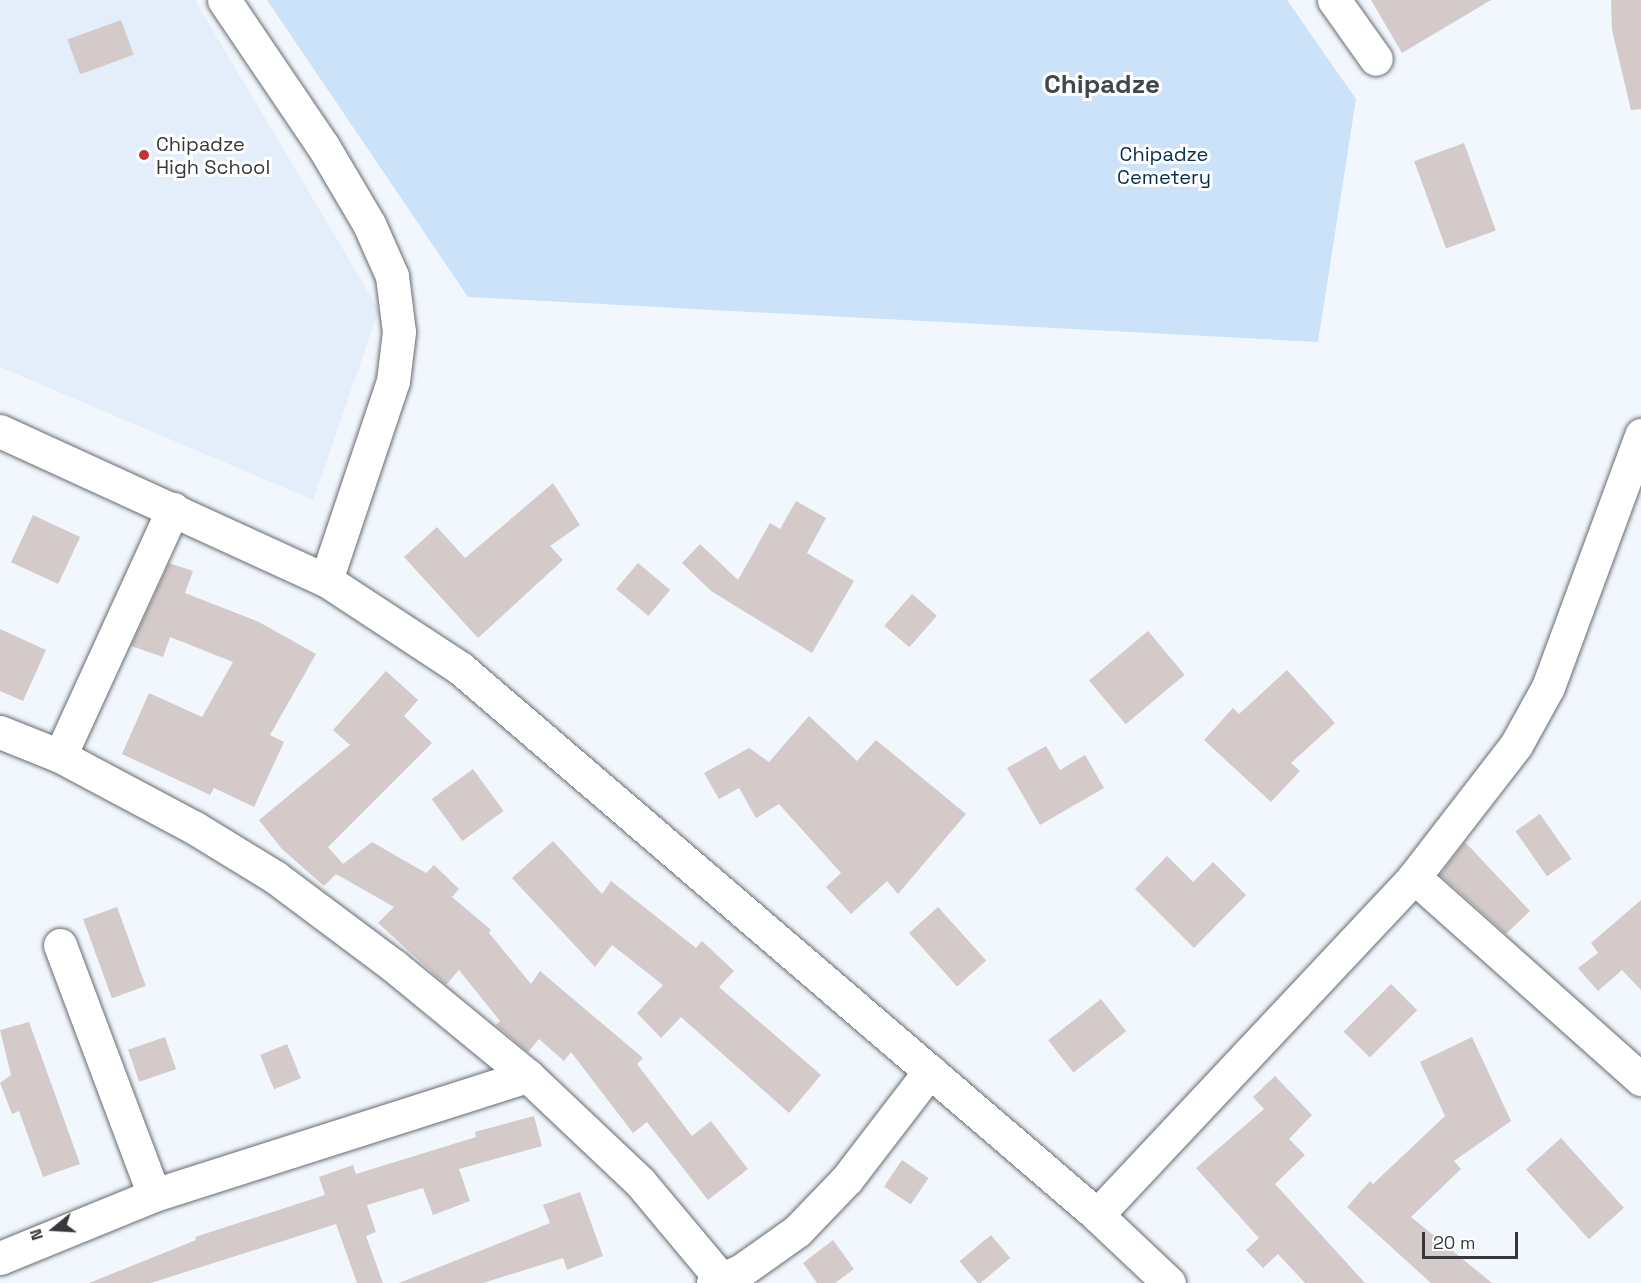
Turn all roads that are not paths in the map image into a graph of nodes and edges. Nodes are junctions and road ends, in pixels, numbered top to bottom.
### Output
1 (224, 0) edge
2 (1334, 0) edge
3 (1376, 59) dead end
4 (0, 431) edge
5 (1641, 435) edge
6 (172, 509) junction
7 (326, 580) junction
8 (0, 732) edge
9 (60, 756) junction
10 (1414, 877) junction
11 (60, 945) dead end
12 (930, 1071) junction
13 (528, 1076) junction
14 (1641, 1079) edge
15 (154, 1195) junction
16 (1097, 1215) junction
17 (0, 1258) edge
18 (731, 1279) edge
19 (1169, 1283) edge

1 - 7 street
2 - 3 street
4 - 6 street
5 - 10 street
6 - 7 street
6 - 9 street
7 - 12 street
8 - 9 street
9 - 13 street
10 - 14 street
10 - 16 street
11 - 15 street
12 - 16 street
12 - 18 street
13 - 15 street
13 - 18 street
15 - 17 street
16 - 19 street

